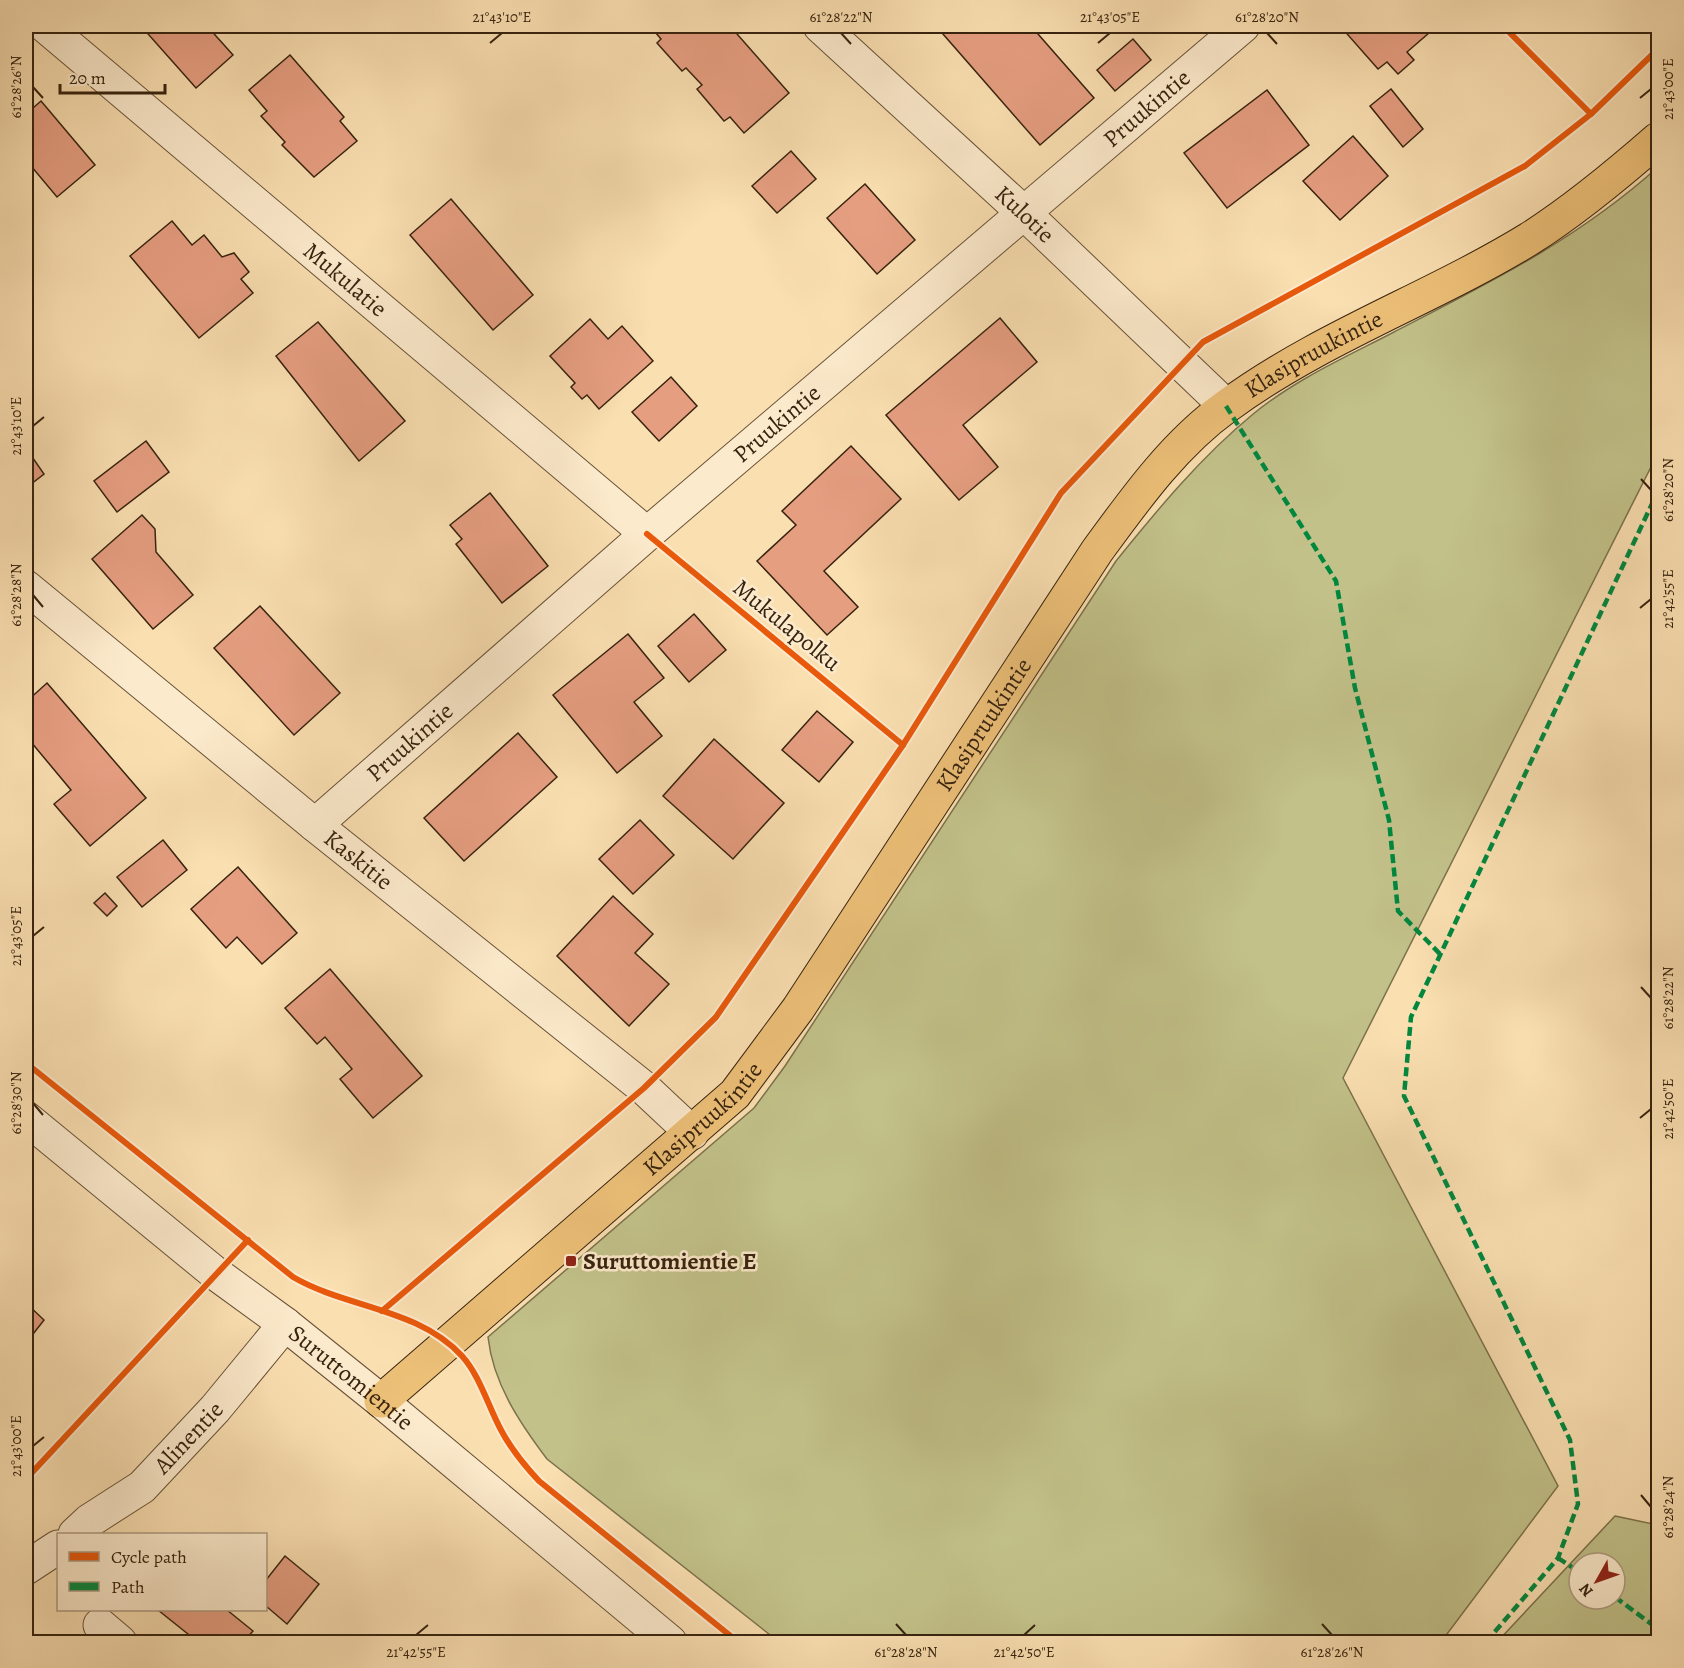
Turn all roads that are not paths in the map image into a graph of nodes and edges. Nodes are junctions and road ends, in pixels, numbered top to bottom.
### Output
1 (45, 26) edge
2 (820, 26) edge
3 (1243, 26) edge
4 (1659, 139) edge
5 (1025, 214) junction
6 (1226, 406) junction
7 (647, 534) junction
8 (26, 587) edge
9 (315, 825) junction
10 (26, 1118) edge
11 (692, 1133) junction
12 (285, 1324) junction
13 (381, 1401) junction
14 (76, 1533) edge
15 (57, 1548) edge
16 (26, 1568) edge
17 (670, 1642) edge

1 - 7 street, Mukulatie
2 - 5 street, Kulotie
3 - 5 street, Pruukintie
4 - 6 main road, Klasipruukintie
5 - 6 street, Kulotie
5 - 7 street, Pruukintie
6 - 11 main road, Klasipruukintie
7 - 9 street, Pruukintie
8 - 9 street, Kaskitie
9 - 11 street, Kaskitie
10 - 12 street, Suruttomientie
11 - 13 main road, Klasipruukintie
12 - 13 street, Suruttomientie
12 - 14 street, Alinentie
13 - 17 street, Suruttomientie
15 - 16 street

